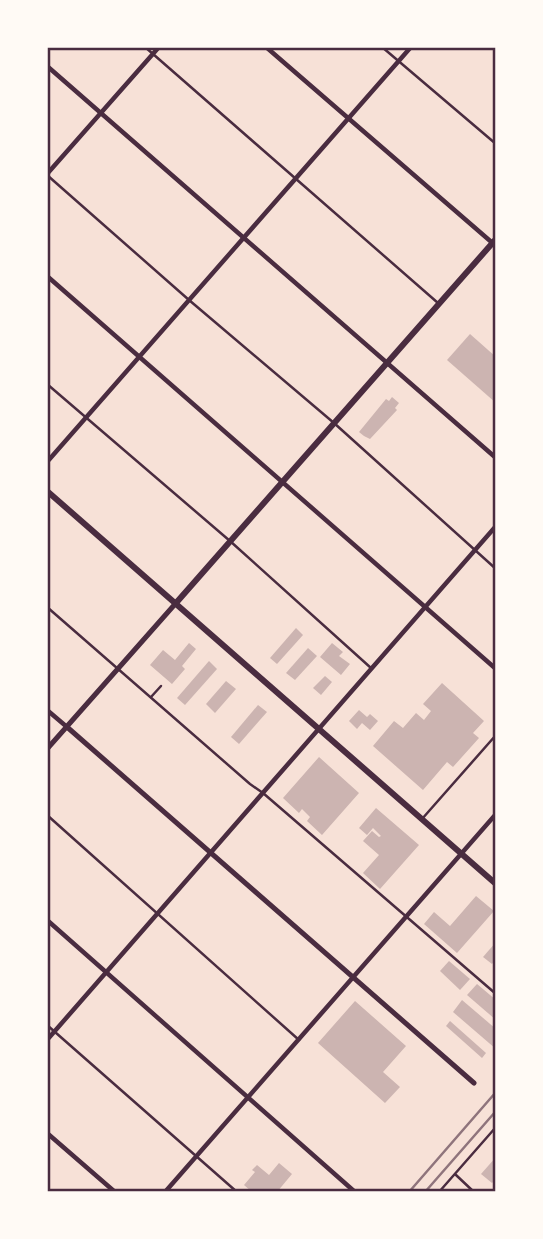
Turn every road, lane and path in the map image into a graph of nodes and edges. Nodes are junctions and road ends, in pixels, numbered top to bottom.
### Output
1 (145, 47) edge
2 (159, 47) edge
3 (266, 47) edge
4 (383, 47) edge
5 (411, 47) edge
6 (153, 54) junction
7 (399, 62) junction
8 (47, 66) edge
9 (101, 113) junction
10 (348, 119) junction
11 (496, 144) edge
12 (47, 175) edge
13 (296, 179) junction
14 (243, 238) junction
15 (495, 243) edge
16 (47, 276) edge
17 (189, 300) junction
18 (439, 304) junction
19 (140, 357) junction
20 (387, 363) junction
21 (47, 384) edge
22 (86, 418) junction
23 (334, 423) junction
24 (496, 458) edge
25 (47, 462) edge
26 (282, 482) junction
27 (47, 491) edge
28 (496, 526) edge
29 (230, 541) junction
30 (475, 550) junction
31 (496, 569) edge
32 (176, 603) junction
33 (47, 607) edge
34 (425, 607) junction
35 (117, 668) junction
36 (371, 669) junction
37 (496, 669) edge
38 (162, 686) dead end
39 (151, 698) junction
40 (47, 710) edge
41 (66, 727) junction
42 (319, 729) junction
43 (496, 735) edge
44 (47, 749) edge
45 (263, 793) junction
46 (496, 814) edge
47 (47, 815) edge
48 (422, 819) junction
49 (461, 853) junction
50 (210, 854) junction
51 (496, 884) edge
52 (158, 912) junction
53 (406, 917) junction
54 (47, 920) edge
55 (106, 972) junction
56 (353, 978) junction
57 (496, 994) edge
58 (47, 1025) edge
59 (54, 1032) junction
60 (47, 1040) edge
61 (299, 1040) junction
62 (474, 1083) dead end
63 (249, 1097) junction
64 (496, 1127) edge
65 (47, 1133) edge
66 (197, 1156) junction
67 (454, 1174) junction
68 (115, 1192) edge
69 (165, 1192) edge
70 (237, 1192) edge
71 (355, 1192) edge
72 (439, 1192) edge
73 (474, 1192) edge

1 - 6 lane
2 - 6 street
3 - 10 street
4 - 7 lane
5 - 7 street
6 - 9 street
6 - 13 lane
7 - 10 street
7 - 11 lane
8 - 9 street
9 - 12 street
9 - 14 street
10 - 13 street
10 - 15 street
12 - 17 lane
13 - 14 street
13 - 18 lane
14 - 17 street
14 - 20 street
15 - 18 main road
16 - 19 street
17 - 19 street
17 - 23 lane
18 - 20 main road
19 - 22 street
19 - 26 street
20 - 23 main road
20 - 24 street
21 - 22 lane
22 - 25 street
22 - 29 lane
23 - 26 main road
23 - 30 lane
26 - 29 main road
26 - 34 street
27 - 32 main road
28 - 30 street
29 - 32 main road
29 - 36 lane
30 - 31 lane
30 - 34 street
32 - 35 street
32 - 42 main road
33 - 35 lane
34 - 36 street
34 - 37 street
35 - 39 lane
35 - 41 street
36 - 42 street
38 - 39 lane
39 - 45 lane
40 - 41 street
41 - 44 street
41 - 50 street
42 - 45 street
42 - 48 main road
43 - 48 lane
45 - 50 street
45 - 53 lane
46 - 49 street
47 - 52 lane
48 - 49 main road
49 - 51 main road
49 - 53 street
50 - 52 street
50 - 56 street
52 - 55 street
52 - 61 lane
53 - 56 street
53 - 57 lane
54 - 55 street
55 - 59 street
55 - 63 street
56 - 61 street
56 - 62 street
58 - 59 lane
59 - 60 street
59 - 66 lane
61 - 63 street
63 - 66 street
63 - 71 street
64 - 67 lane
65 - 68 street
66 - 69 street
66 - 70 lane
67 - 72 lane
67 - 73 lane

